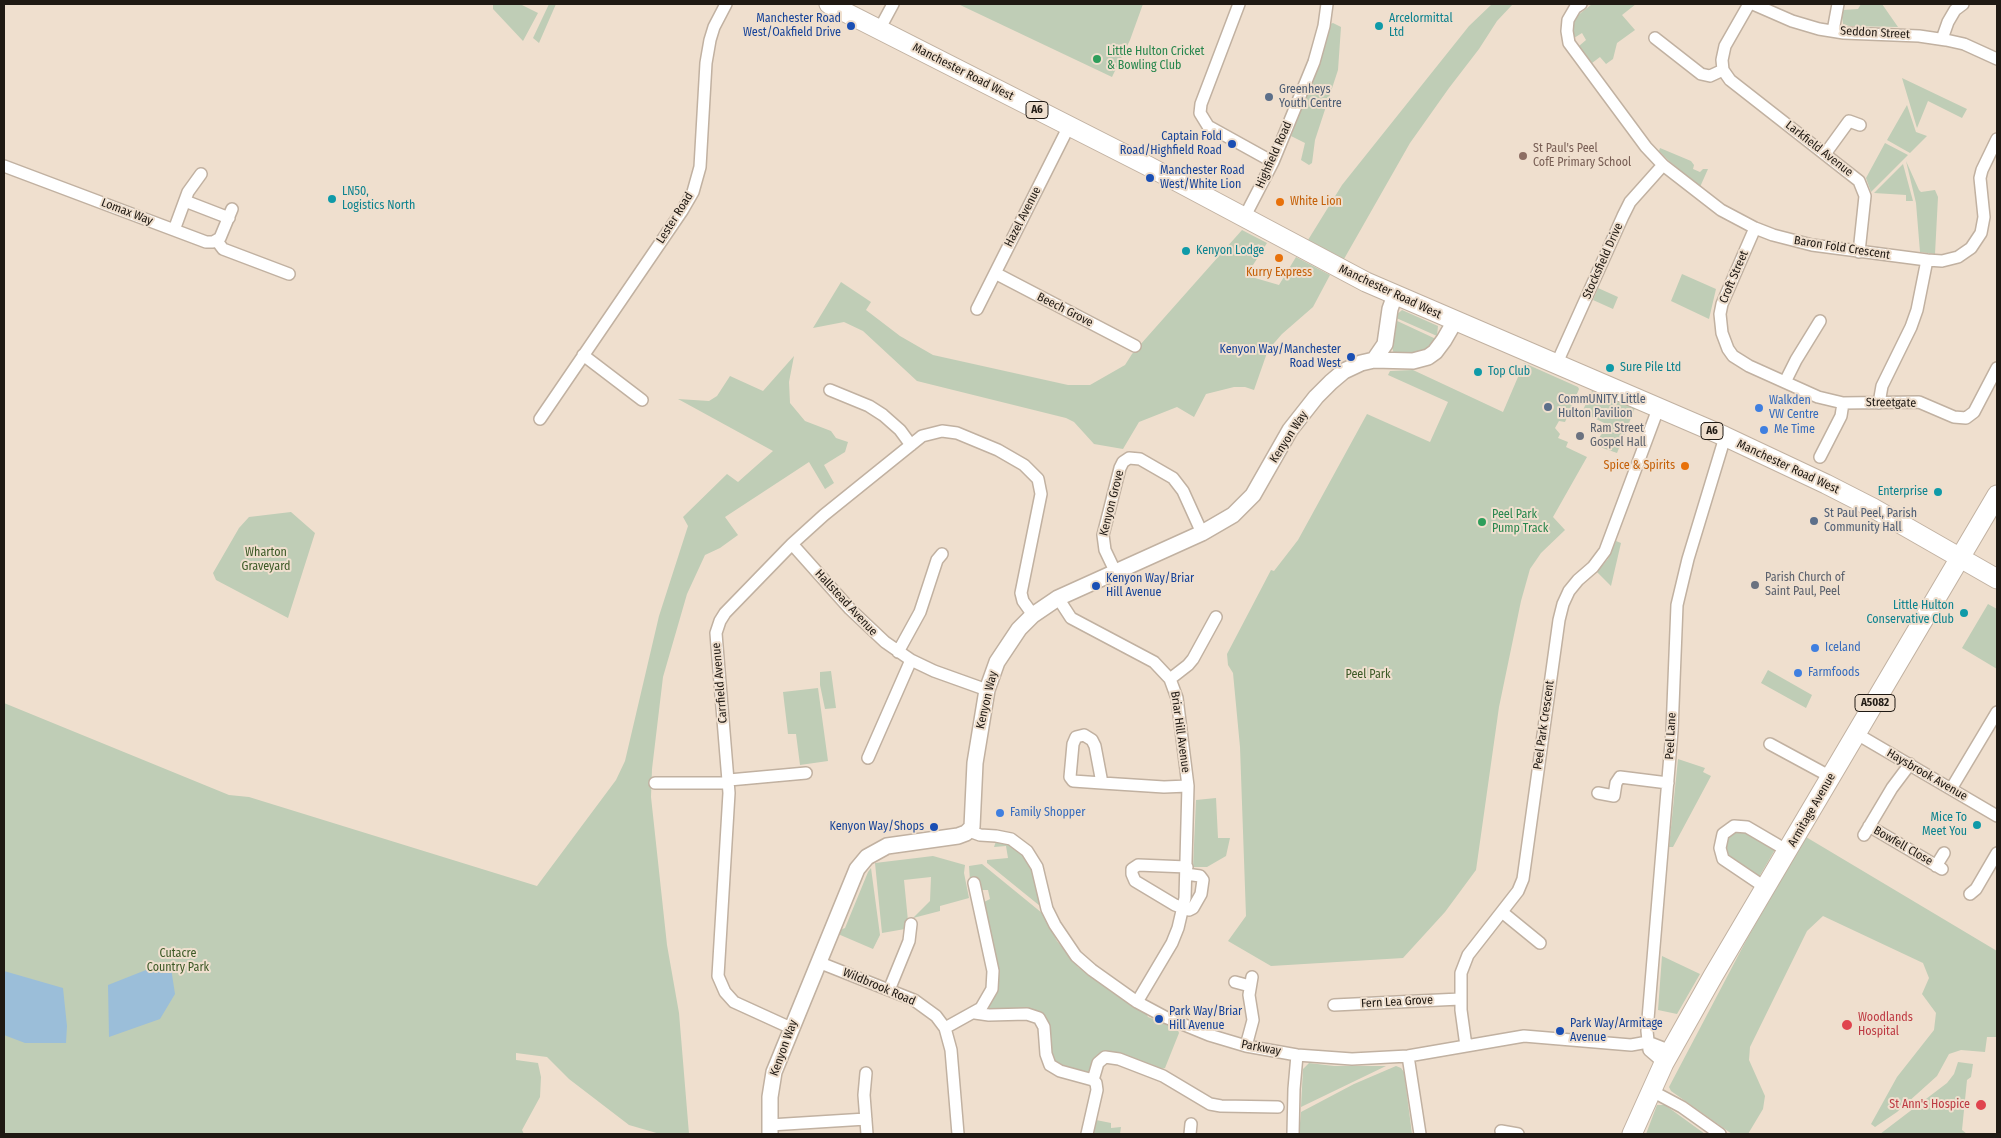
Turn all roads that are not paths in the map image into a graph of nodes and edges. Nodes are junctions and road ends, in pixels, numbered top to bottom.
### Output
1 (726, 4) edge
2 (829, 4) edge
3 (892, 4) edge
4 (1238, 4) edge
5 (1327, 4) edge
6 (1581, 4) edge
7 (1751, 4) edge
8 (1838, 4) edge
9 (1963, 4) edge
10 (879, 30) junction
11 (1833, 31) junction
12 (1655, 38) dead end
13 (1942, 39) junction
14 (1997, 59) edge
15 (1724, 70) junction
16 (1860, 125) dead end
17 (1069, 126) junction
18 (1997, 139) edge
19 (1825, 154) junction
20 (1273, 162) junction
21 (4, 166) edge
22 (1663, 166) junction
23 (201, 174) dead end
24 (185, 201) junction
25 (1244, 218) junction
26 (1755, 228) junction
27 (174, 230) junction
28 (217, 241) junction
29 (1858, 252) junction
30 (1927, 260) junction
31 (289, 274) dead end
32 (995, 274) junction
33 (1395, 295) junction
34 (977, 309) dead end
35 (1455, 321) junction
36 (1820, 326) dead end
37 (1134, 346) dead end
38 (583, 355) junction
39 (1374, 360) junction
40 (1556, 365) junction
41 (1997, 368) edge
42 (1785, 382) junction
43 (830, 390) dead end
44 (642, 400) dead end
45 (1843, 403) junction
46 (1879, 403) junction
47 (1658, 409) junction
48 (540, 419) dead end
49 (1725, 437) junction
50 (911, 445) junction
51 (1826, 452) dead end
52 (1997, 495) edge
53 (1202, 533) junction
54 (792, 544) junction
55 (942, 554) dead end
56 (1961, 558) junction
57 (1115, 571) junction
58 (1997, 579) edge
59 (1058, 598) junction
60 (1033, 615) junction
61 (1216, 617) dead end
62 (898, 652) junction
63 (911, 660) junction
64 (1170, 679) junction
65 (987, 690) junction
66 (1997, 712) edge
67 (1857, 734) junction
68 (1770, 744) dead end
69 (874, 753) dead end
70 (1910, 764) junction
71 (800, 771) dead end
72 (1831, 777) junction
73 (729, 782) junction
74 (1668, 782) junction
75 (655, 783) dead end
76 (1102, 783) dead end
77 (1188, 786) junction
78 (1951, 789) junction
79 (1598, 793) dead end
80 (1997, 816) edge
81 (969, 831) junction
82 (1788, 851) junction
83 (1997, 852) edge
84 (1944, 853) dead end
85 (1186, 871) junction
86 (974, 884) dead end
87 (1766, 888) junction
88 (1970, 894) dead end
89 (1183, 909) junction
90 (1502, 912) junction
91 (911, 924) dead end
92 (1540, 943) dead end
93 (818, 962) junction
94 (1235, 982) dead end
95 (889, 990) junction
96 (1460, 998) junction
97 (1137, 1002) junction
98 (1334, 1007) dead end
99 (975, 1013) junction
100 (791, 1028) junction
101 (945, 1028) junction
102 (1648, 1042) junction
103 (1246, 1046) junction
104 (1466, 1046) junction
105 (1297, 1055) junction
106 (1408, 1056) junction
107 (1667, 1057) junction
108 (866, 1073) dead end
109 (1093, 1080) junction
110 (1650, 1090) junction
111 (1278, 1107) dead end
112 (866, 1119) junction
113 (770, 1130) edge
114 (1501, 1131) dead end
115 (867, 1134) edge
116 (958, 1134) edge
117 (1087, 1134) edge
118 (1293, 1134) edge
119 (1420, 1134) edge
120 (1516, 1134) edge
121 (1632, 1134) edge
122 (1720, 1134) edge

1 - 38 street, Lester Road
2 - 10 main road, Manchester Road West / A6
3 - 10 street
4 - 20 street
5 - 20 street, Highfield Road
6 - 22 street, Baron Fold Crescent
7 - 11 street, Seddon Street
7 - 15 street
8 - 11 street
9 - 13 street
10 - 17 main road, Manchester Road West / A6
11 - 13 street, Seddon Street
12 - 15 street
13 - 14 street, Seddon Street
15 - 19 street, Larkfield Avenue
16 - 19 street
17 - 25 main road, Manchester Road West / A6
17 - 32 street, Hazel Avenue
18 - 30 street, Baron Fold Crescent
19 - 29 street, Larkfield Avenue
20 - 25 street, Highfield Road
21 - 27 street, Lomax Way
22 - 26 street, Baron Fold Crescent
22 - 40 street, Stocksfield Drive
23 - 24 street
24 - 27 street
24 - 28 street
25 - 33 main road, Manchester Road West / A6
26 - 29 street, Baron Fold Crescent
26 - 42 street, Croft Street
27 - 28 street, Lomax Way
28 - 31 street
29 - 30 street, Baron Fold Crescent
30 - 46 street
32 - 34 street, Hazel Avenue
32 - 37 street, Beech Grove
33 - 35 main road, Manchester Road West / A6
33 - 39 street
35 - 39 street, Kenyon Way
35 - 40 main road, Manchester Road West / A6
36 - 42 street
38 - 44 street
38 - 48 street, Lester Road
39 - 53 street, Kenyon Way
40 - 47 main road, Manchester Road West / A6
41 - 46 street, Streetgate
42 - 45 street, Streetgate
43 - 50 street
45 - 46 street, Streetgate
45 - 51 street
47 - 49 main road, Manchester Road West / A6
47 - 90 street, Peel Park Crescent
49 - 56 main road, Manchester Road West / A6
49 - 74 street, Peel Lane
50 - 54 street, Carrfield Avenue
50 - 60 street, Carrfield Avenue
52 - 56 main road, A5082
53 - 57 street, Kenyon Way
53 - 57 street, Kenyon Grove
54 - 62 street, Hallstead Avenue
54 - 73 street, Carrfield Avenue
55 - 62 street
56 - 58 main road, A6
56 - 67 main road, Armitage Avenue / A5082
57 - 59 street, Kenyon Way
59 - 60 street, Kenyon Way
59 - 64 street, Briar Hill Avenue
60 - 65 street, Kenyon Way
61 - 64 street
62 - 63 street, Hallstead Avenue
63 - 65 street, Hallstead Avenue
63 - 69 street
64 - 77 street, Briar Hill Avenue
65 - 81 street, Kenyon Way
66 - 78 street
67 - 70 street, Haysbrook Avenue
67 - 72 main road, Armitage Avenue / A5082
68 - 72 street
70 - 78 street, Haysbrook Avenue
70 - 84 street, Bowfell Close
71 - 73 street
72 - 82 main road, Armitage Avenue / A5082
73 - 75 street
73 - 100 street, Carrfield Avenue
74 - 79 street
74 - 102 street, Peel Lane
76 - 77 street
77 - 85 street, Briar Hill Avenue
78 - 80 street, Haysbrook Avenue
81 - 93 street, Kenyon Way
81 - 97 street, Parkway
82 - 87 main road, Armitage Avenue / A5082
82 - 87 street
83 - 88 street
85 - 89 street, Briar Hill Avenue
85 - 89 street
85 - 89 street
86 - 99 street
87 - 107 main road, Armitage Avenue / A5082
89 - 97 street, Briar Hill Avenue
90 - 92 street
90 - 96 street, Peel Park Crescent
91 - 95 street
93 - 95 street, Wildbrook Road
93 - 100 street, Kenyon Way
94 - 103 street
95 - 101 street, Wildbrook Road
96 - 98 street, Fern Lea Grove
96 - 104 street, Peel Park Crescent
97 - 103 street, Parkway
99 - 101 street
99 - 109 street
100 - 113 street, Kenyon Way
101 - 116 street, Wildbrook Road
102 - 104 street, Parkway
102 - 107 street
103 - 105 street, Parkway
104 - 106 street, Parkway
105 - 106 street, Parkway
105 - 118 street
106 - 119 street
107 - 110 main road, A5082
108 - 112 street
109 - 111 street
109 - 117 street
110 - 121 main road, A5082
110 - 122 street
112 - 113 street
112 - 115 street
114 - 120 street

